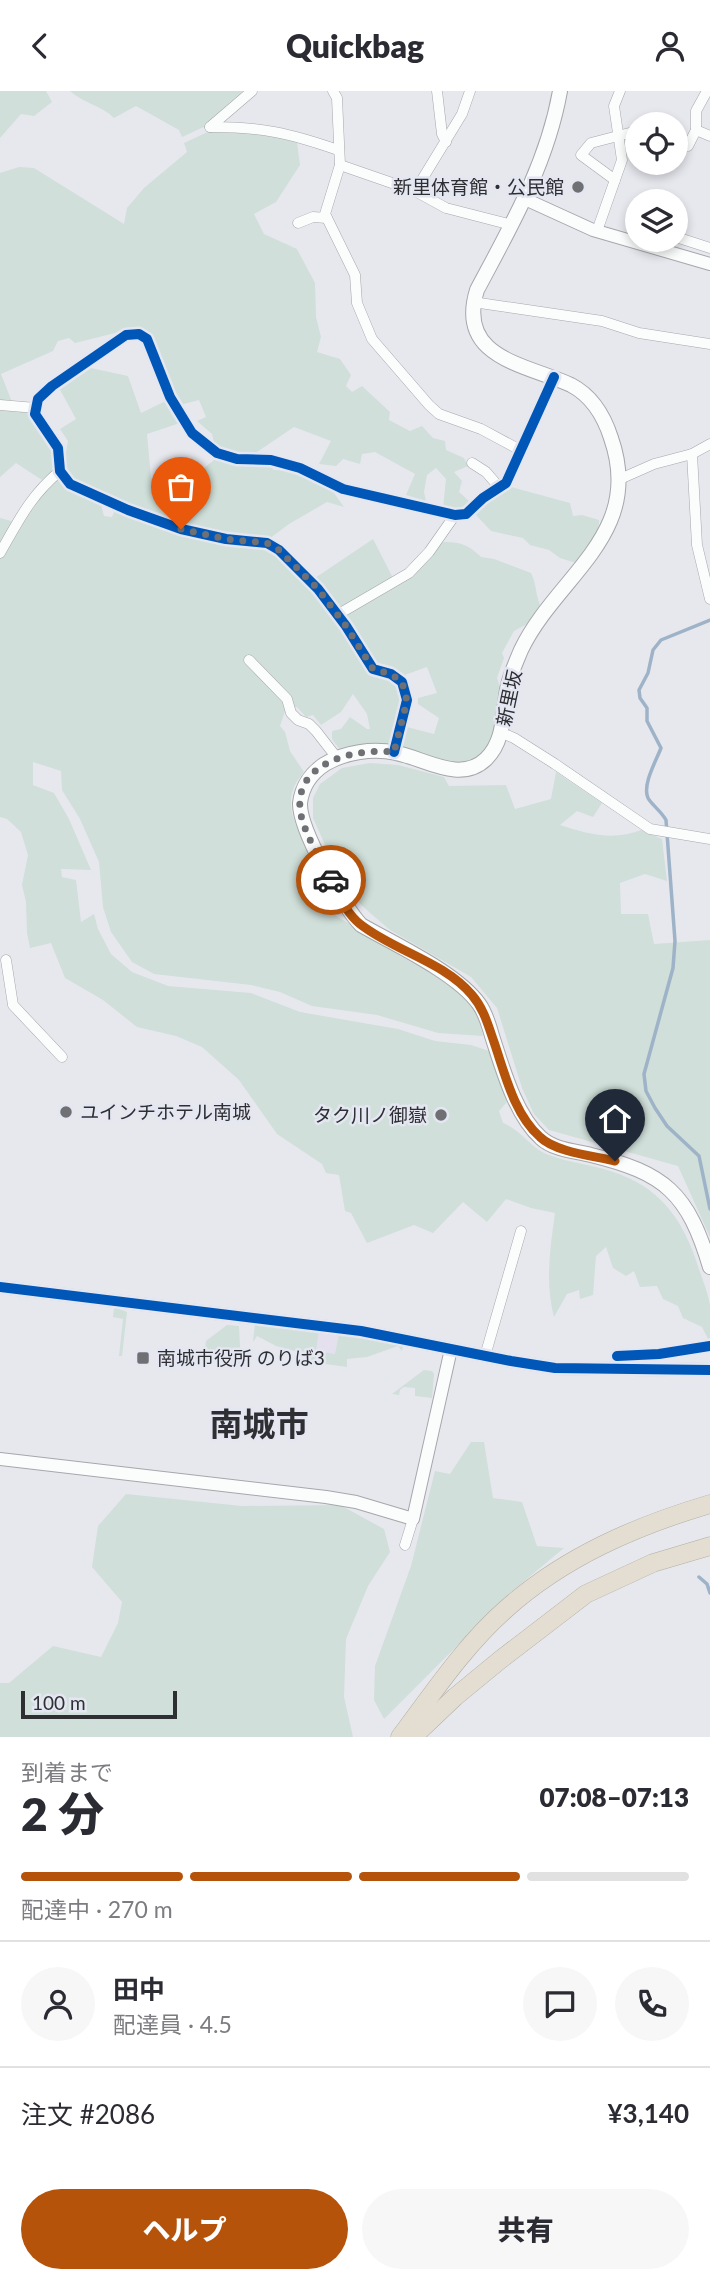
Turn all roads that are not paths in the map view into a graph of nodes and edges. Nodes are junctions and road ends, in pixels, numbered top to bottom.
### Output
1 (252, 91) edge
2 (333, 91) edge
3 (438, 91) edge
4 (470, 91) edge
5 (560, 91) edge
6 (620, 91) edge
7 (708, 91) edge
8 (696, 130) junction
9 (625, 135) edge
10 (710, 136) edge
11 (619, 137) junction
12 (446, 142) junction
13 (688, 146) edge
14 (338, 150) junction
15 (340, 165) junction
16 (615, 180) junction
17 (415, 191) junction
18 (525, 199) junction
19 (327, 218) junction
20 (298, 223) dead end
21 (512, 225) junction
22 (597, 231) junction
23 (688, 241) edge
24 (696, 244) junction
25 (710, 248) edge
26 (705, 263) edge
27 (473, 302) junction
28 (710, 344) edge
29 (554, 377) junction
30 (0, 405) edge
31 (36, 408) junction
32 (710, 444) edge
33 (522, 451) junction
34 (692, 454) junction
35 (471, 463) dead end
36 (60, 471) junction
37 (620, 479) junction
38 (499, 487) junction
39 (455, 515) junction
40 (0, 553) edge
41 (710, 599) edge
42 (337, 615) junction
43 (249, 660) dead end
44 (502, 733) junction
45 (394, 752) junction
46 (337, 758) junction
47 (710, 839) edge
48 (6, 960) dead end
49 (62, 1058) dead end
50 (521, 1231) dead end
51 (710, 1267) edge
52 (0, 1287) edge
53 (451, 1349) junction
54 (485, 1356) junction
55 (710, 1370) edge
56 (0, 1459) edge
57 (710, 1504) edge
58 (413, 1519) junction
59 (405, 1545) dead end
60 (710, 1546) edge
61 (400, 1737) edge
62 (413, 1737) edge

1 - 14 street
2 - 14 street
3 - 12 street
4 - 12 street
5 - 18 main road
6 - 11 street
7 - 8 street
8 - 10 street
8 - 13 street
9 - 11 street
11 - 16 street
11 - 16 street
12 - 17 street
14 - 15 street
15 - 17 street
15 - 19 street
16 - 22 street
17 - 21 street
18 - 21 main road
18 - 22 street
19 - 20 street
19 - 33 street
21 - 27 main road
22 - 26 street
23 - 24 street
24 - 25 street
24 - 26 street
27 - 28 street
27 - 29 main road, 新里坂
29 - 33 street
29 - 37 main road, 新里坂
30 - 31 street
31 - 36 street
31 - 39 street
32 - 34 street
33 - 38 street
34 - 37 street
34 - 41 street
35 - 38 street
36 - 40 street
36 - 42 street
37 - 44 main road, 新里坂
38 - 39 street
39 - 42 street
42 - 45 street
43 - 46 street
44 - 45 main road, 新里坂
44 - 47 street
45 - 46 main road, 新里坂
46 - 51 main road, 新里坂
48 - 49 street
50 - 54 street
52 - 53 street
53 - 54 street
53 - 58 street
54 - 55 street
56 - 58 street
57 - 61 highway
58 - 59 street
60 - 62 highway

